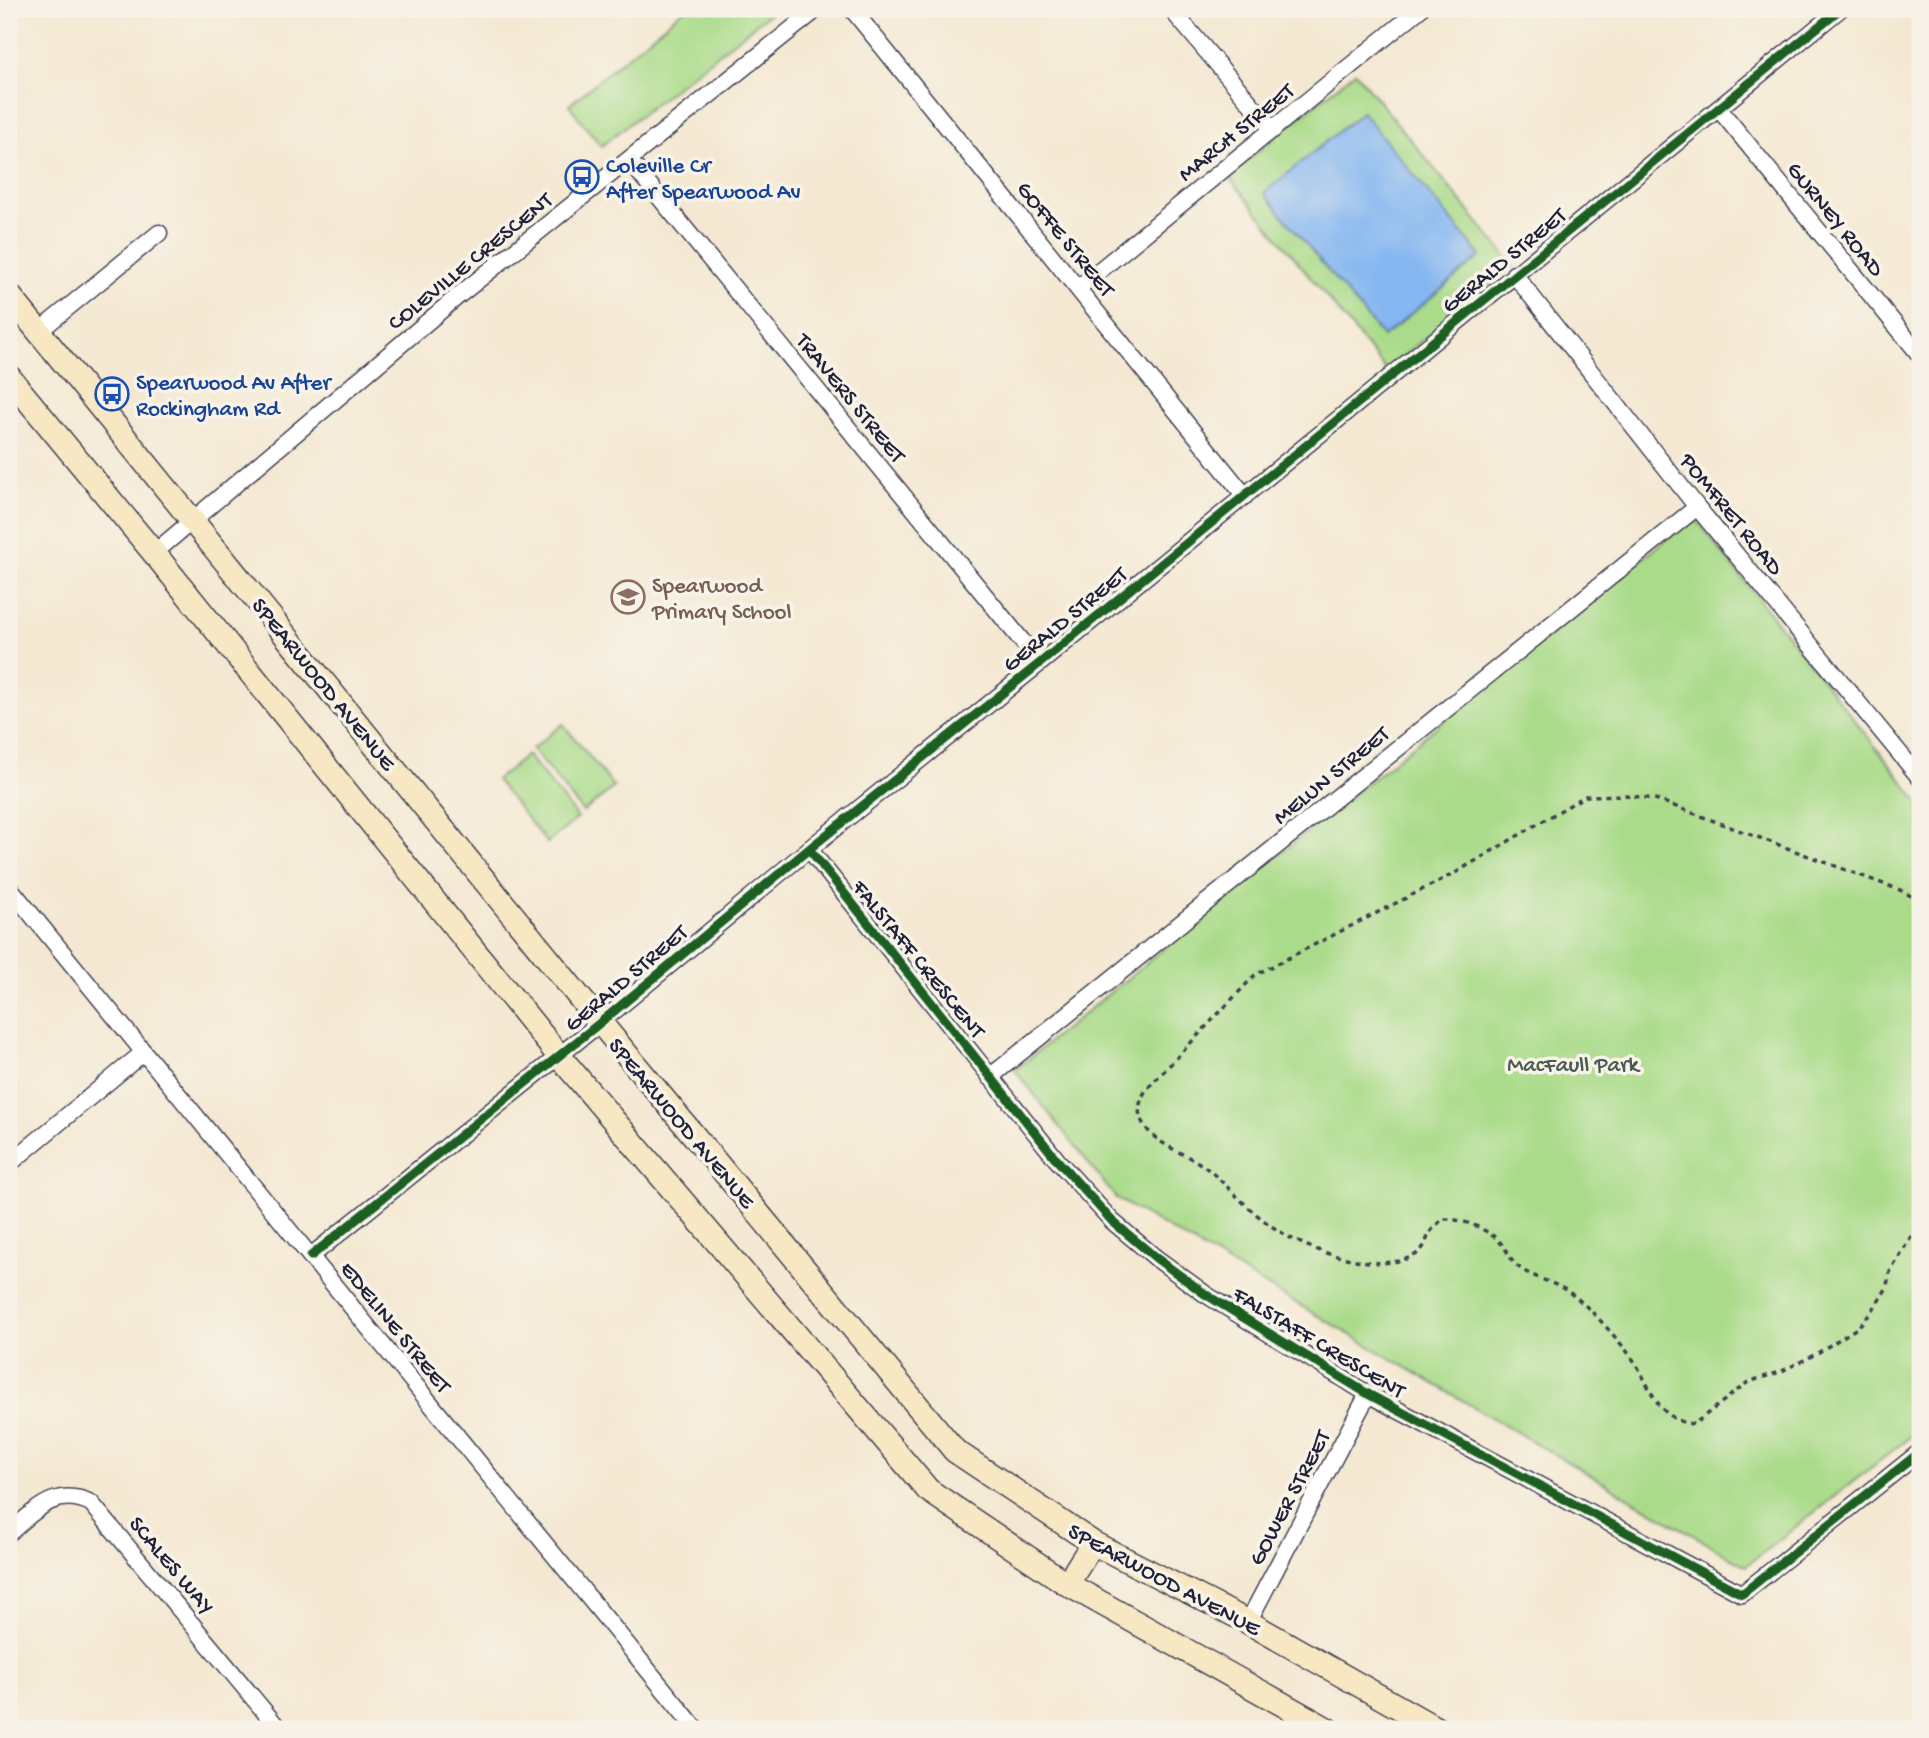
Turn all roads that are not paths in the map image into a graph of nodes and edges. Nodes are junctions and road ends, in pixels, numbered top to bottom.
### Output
1 (817, 9) edge
2 (852, 9) edge
3 (1171, 9) edge
4 (1420, 9) edge
5 (1840, 9) edge
6 (1719, 109) junction
7 (1273, 130) junction
8 (629, 160) junction
9 (159, 233) dead end
10 (1514, 274) junction
11 (1078, 288) junction
12 (9, 295) edge
13 (38, 332) junction
14 (1920, 355) edge
15 (9, 377) edge
16 (1245, 496) junction
17 (1698, 507) junction
18 (192, 521) junction
19 (154, 552) junction
20 (1040, 663) junction
21 (1920, 778) edge
22 (809, 849) junction
23 (9, 887) edge
24 (601, 1022) junction
25 (144, 1052) junction
26 (559, 1056) junction
27 (990, 1077) junction
28 (9, 1164) edge
29 (311, 1256) junction
30 (1368, 1394) junction
31 (1920, 1452) edge
32 (9, 1533) edge
33 (1093, 1543) junction
34 (1067, 1584) junction
35 (1248, 1622) junction
36 (279, 1729) edge
37 (696, 1729) edge
38 (1327, 1729) edge
39 (1437, 1729) edge

1 - 8 street, COLEVILLE CRESCENT
2 - 11 street, GOFFE STREET
3 - 7 street
4 - 7 street, MARCH STREET
5 - 6 street, GERALD STREET
6 - 10 street, GERALD STREET
6 - 14 street, GURNEY ROAD
7 - 11 street, MARCH STREET
8 - 18 street, COLEVILLE CRESCENT
8 - 20 street, TRAVERS STREET
9 - 13 street
10 - 16 street, GERALD STREET
10 - 17 street, POMFRET ROAD
11 - 16 street, GOFFE STREET
12 - 13 main road, SPEARWOOD AVENUE
13 - 18 main road, SPEARWOOD AVENUE
15 - 19 main road
16 - 20 street, GERALD STREET
17 - 21 street, POMFRET ROAD
17 - 27 street, MELUN STREET
18 - 19 street, COLEVILLE CRESCENT
18 - 24 main road, SPEARWOOD AVENUE
19 - 26 main road
20 - 22 street, GERALD STREET
22 - 24 street, GERALD STREET
22 - 27 street, FALSTAFF CRESCENT
23 - 25 street, EDELINE STREET
24 - 26 street, GERALD STREET
24 - 33 main road, SPEARWOOD AVENUE
25 - 28 street
25 - 29 street, EDELINE STREET
26 - 29 street, GERALD STREET
26 - 34 main road
27 - 30 street, FALSTAFF CRESCENT
29 - 37 street, EDELINE STREET
30 - 31 street, FALSTAFF CRESCENT
30 - 35 street, GOWER STREET
32 - 36 street, SCALES WAY
33 - 34 main road
33 - 35 main road, SPEARWOOD AVENUE
34 - 38 main road
35 - 39 main road, SPEARWOOD AVENUE

